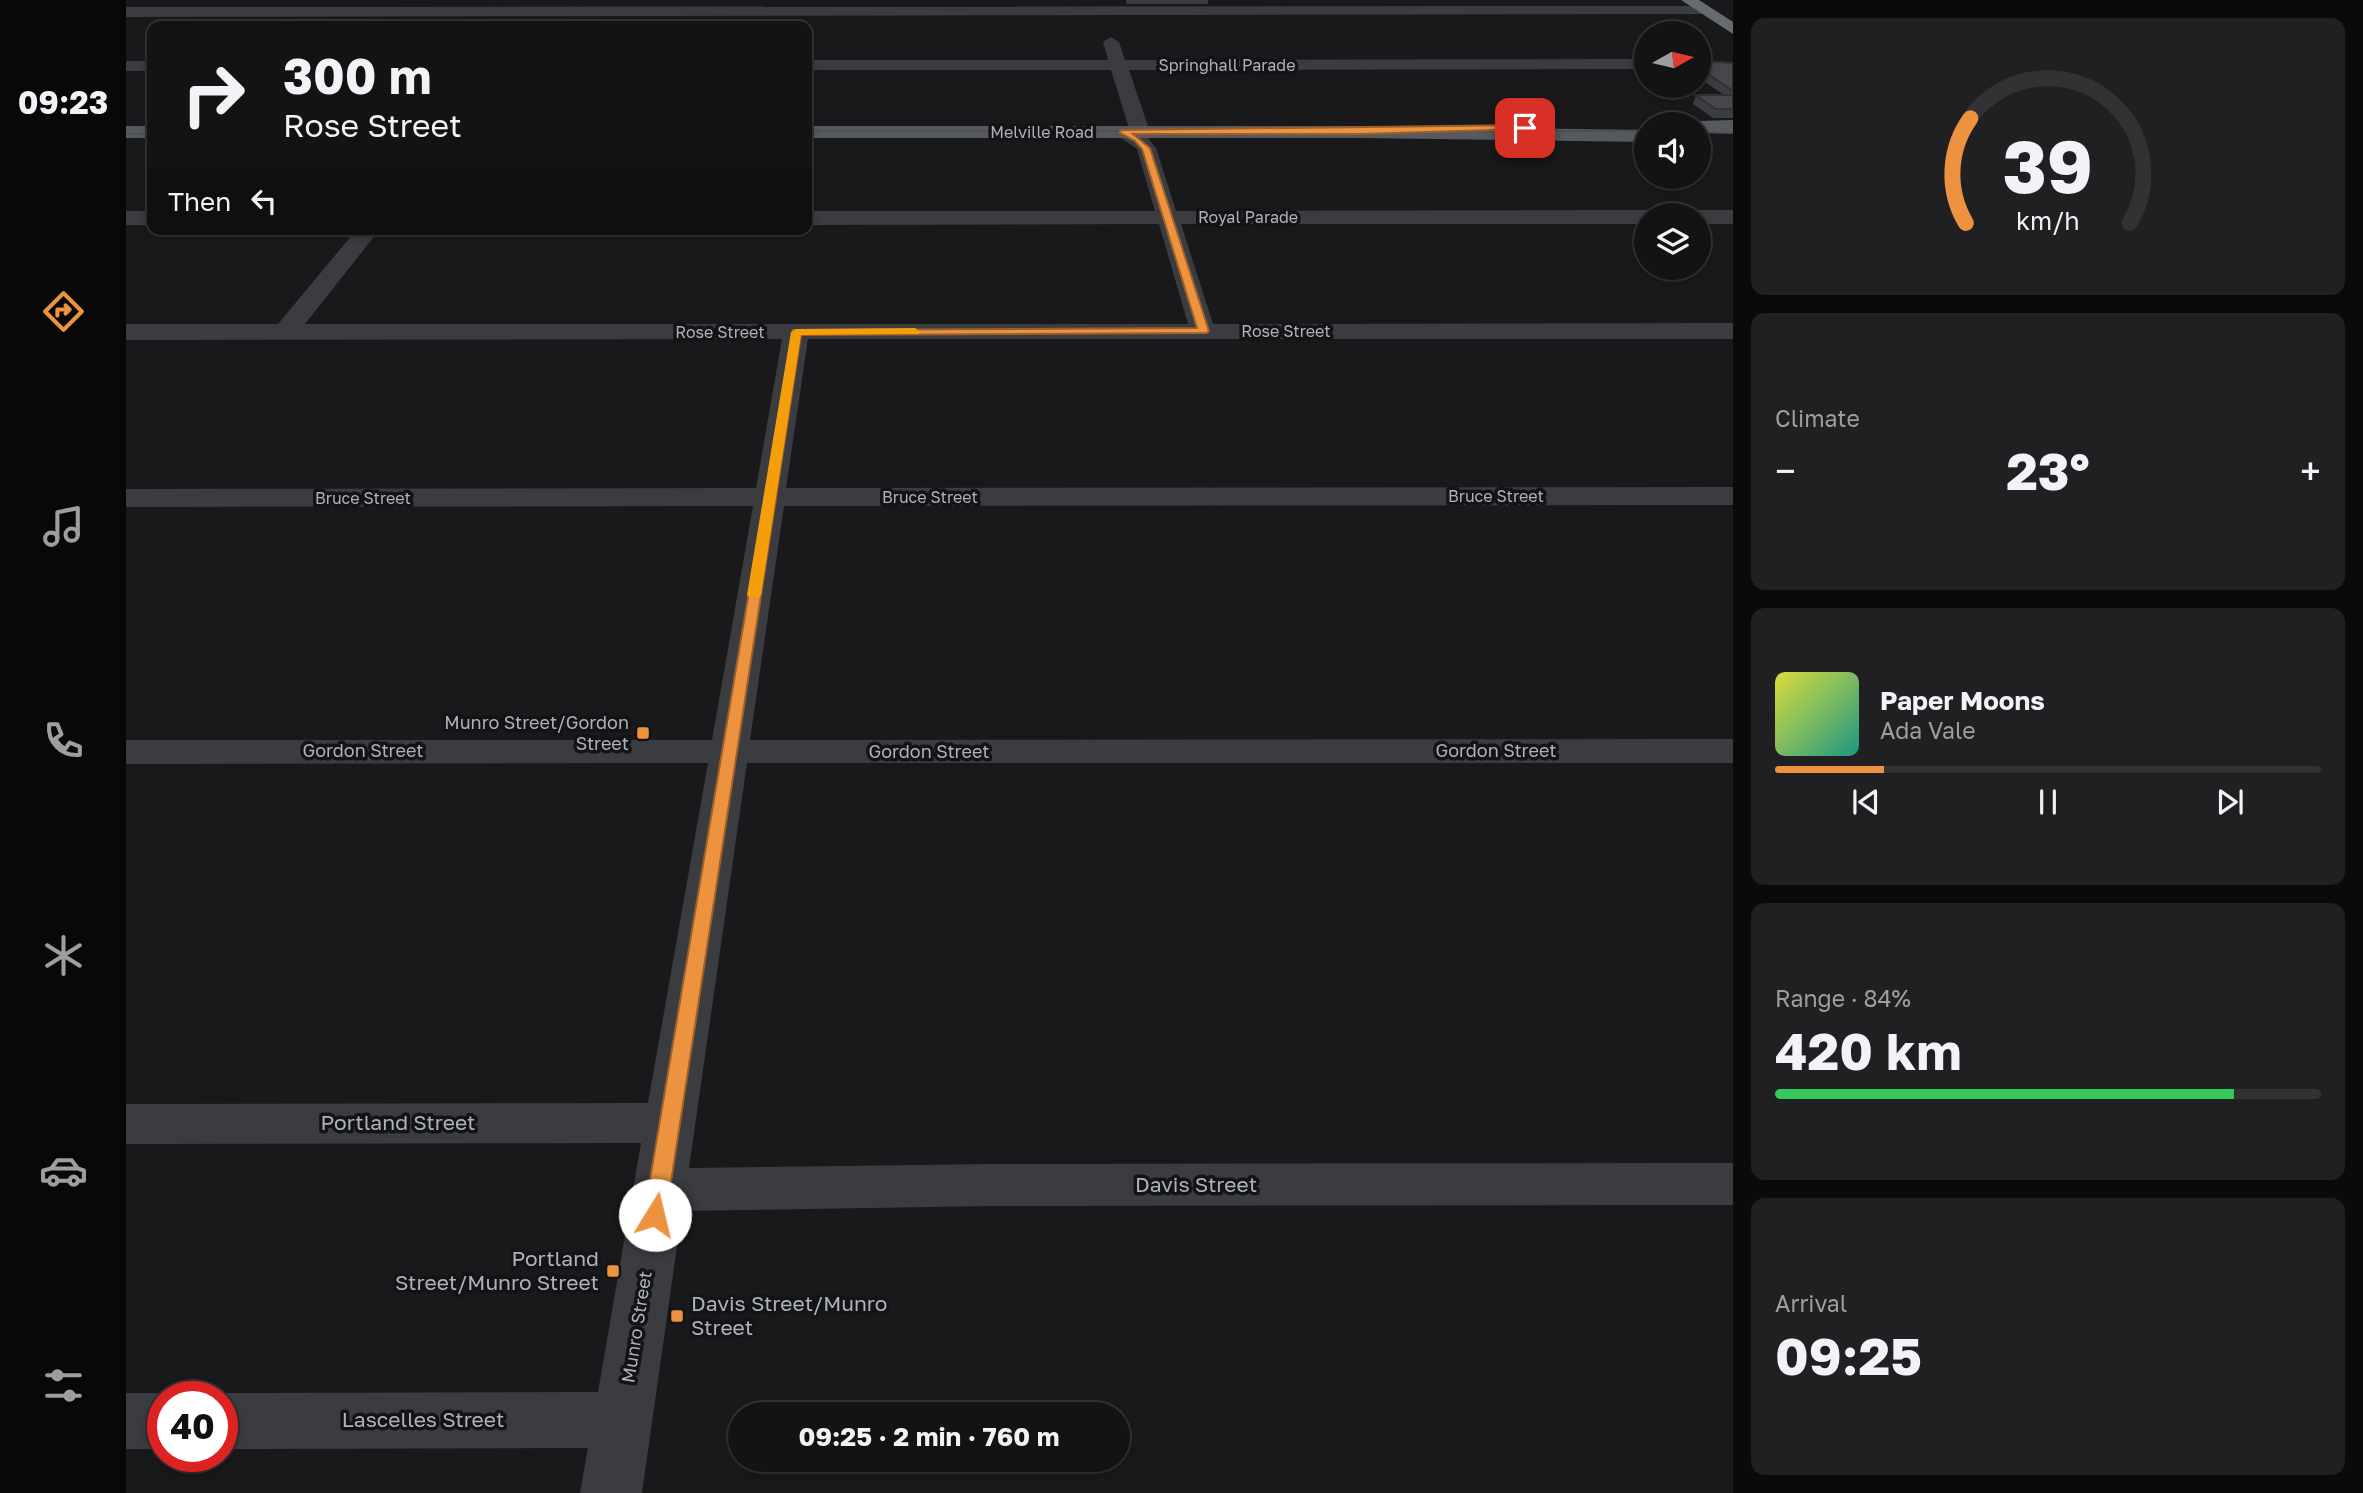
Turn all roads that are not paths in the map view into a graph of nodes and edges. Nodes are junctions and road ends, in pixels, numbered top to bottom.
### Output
1 (1689, 0) edge
2 (551, 6) edge
3 (1100, 6) edge
4 (1705, 11) junction
5 (126, 12) edge
6 (538, 21) edge
7 (1733, 29) edge
8 (1634, 64) edge
9 (812, 65) edge
10 (1119, 65) junction
11 (126, 66) edge
12 (147, 66) edge
13 (1733, 126) edge
14 (1634, 127) edge
15 (1711, 127) edge
16 (1361, 131) junction
17 (126, 132) edge
18 (147, 132) edge
19 (812, 132) edge
20 (1142, 136) junction
21 (1634, 136) edge
22 (1711, 136) edge
23 (1733, 136) edge
24 (1634, 217) edge
25 (1711, 217) edge
26 (1733, 217) edge
27 (126, 218) edge
28 (147, 218) edge
29 (812, 218) edge
30 (1167, 218) junction
31 (364, 235) edge
32 (1203, 331) junction
33 (1733, 331) edge
34 (126, 332) edge
35 (285, 332) junction
36 (796, 332) junction
37 (1733, 496) edge
38 (126, 498) edge
39 (769, 498) junction
40 (730, 751) junction
41 (1733, 751) edge
42 (126, 752) edge
43 (671, 1123) junction
44 (126, 1124) edge
45 (1733, 1184) edge
46 (659, 1190) junction
47 (623, 1420) junction
48 (126, 1421) edge
49 (147, 1421) edge
50 (238, 1421) edge
51 (611, 1493) edge

1 - 4 highway
2 - 3 street
2 - 5 street
2 - 6 street
3 - 4 street
3 - 10 street
4 - 7 highway
8 - 10 street, Springhall Parade
9 - 10 street, Springhall Parade
10 - 20 street
11 - 12 street
13 - 15 main road
14 - 16 main road, Melville Road
16 - 20 main road, Melville Road
16 - 21 main road, Melville Road
17 - 18 main road
19 - 20 main road, Melville Road
20 - 30 street
22 - 23 main road
24 - 30 street, Royal Parade
25 - 26 street
27 - 28 street
29 - 30 street, Royal Parade
30 - 32 street
31 - 35 street
32 - 33 street, Rose Street
32 - 36 street, Rose Street
34 - 35 street, Rose Street
35 - 36 street, Rose Street
36 - 39 street, Munro Street
37 - 39 street, Bruce Street
38 - 39 street, Bruce Street
39 - 40 street, Munro Street
40 - 41 street, Gordon Street
40 - 42 street, Gordon Street
40 - 43 street, Munro Street
43 - 44 street, Portland Street
43 - 46 street, Munro Street
45 - 46 street, Davis Street
46 - 47 street, Munro Street
47 - 50 street, Lascelles Street
47 - 51 street, Munro Street
48 - 49 street

